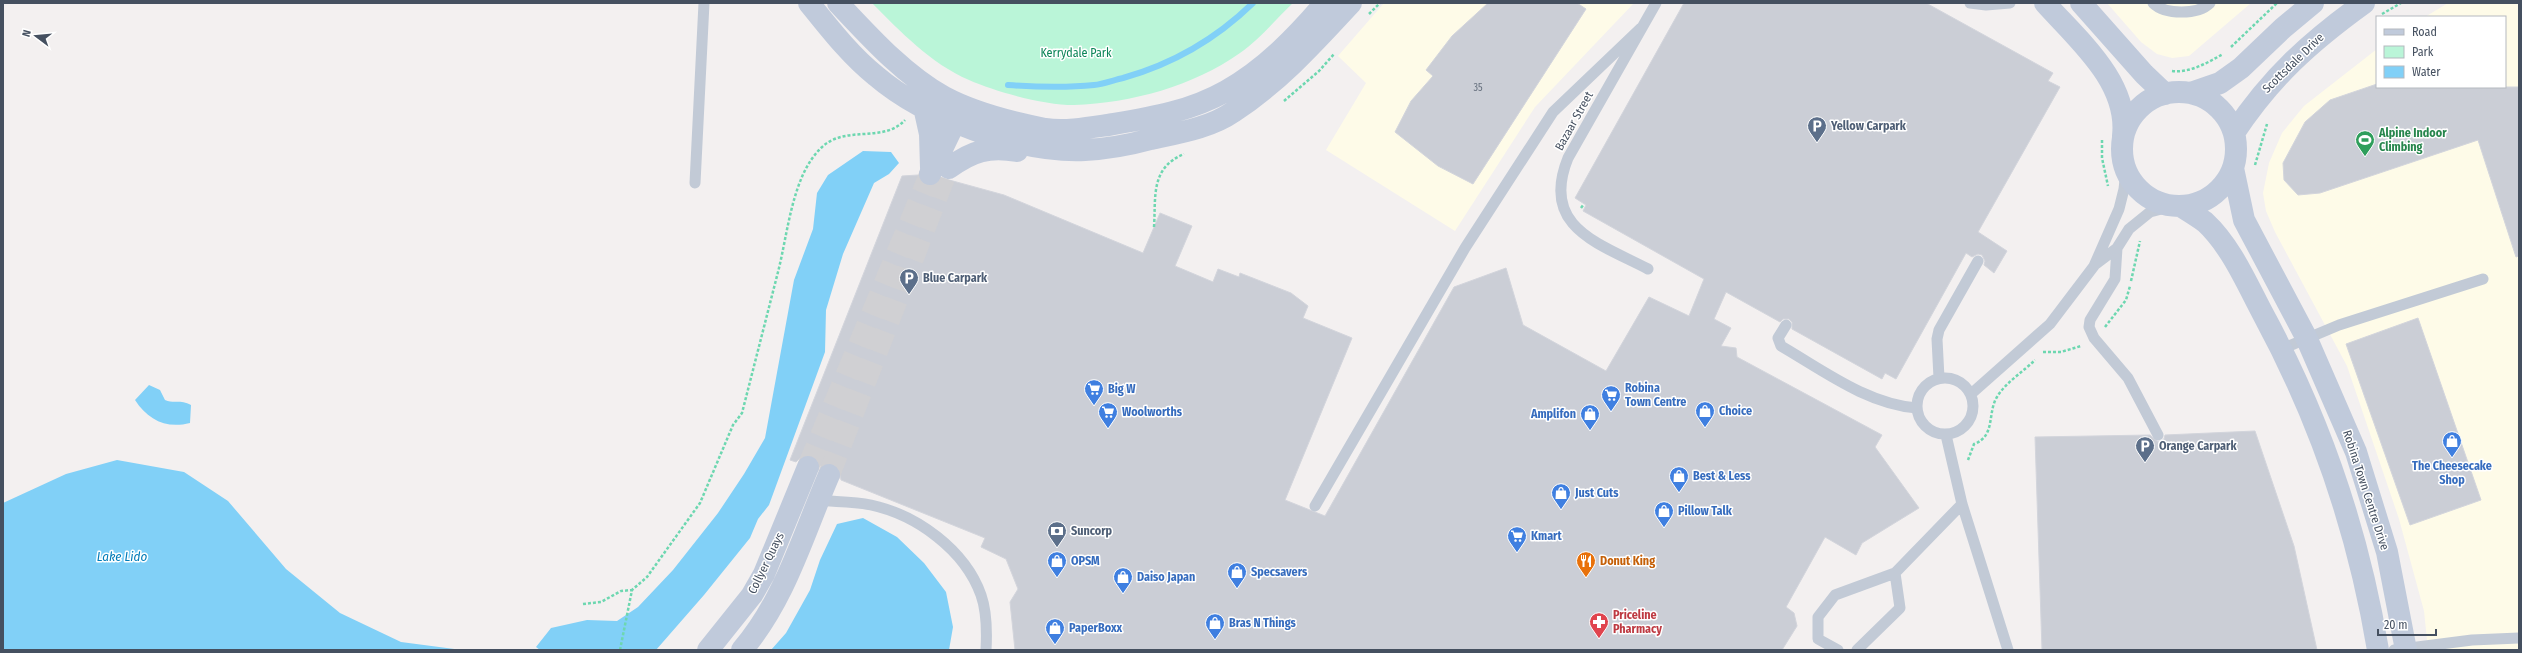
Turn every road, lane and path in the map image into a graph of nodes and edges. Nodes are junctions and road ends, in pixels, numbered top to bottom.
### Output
1 (704, 3) edge
2 (809, 3) edge
3 (838, 3) edge
4 (1325, 3) edge
5 (1351, 3) edge
6 (1656, 3) edge
7 (1970, 3) edge
8 (2010, 3) edge
9 (2045, 3) edge
10 (2080, 3) edge
11 (2153, 3) edge
12 (2210, 3) edge
13 (2277, 3) edge
14 (2313, 3) edge
15 (2364, 3) edge
16 (2401, 3) edge
17 (2380, 16) edge
18 (1641, 28) junction
19 (2168, 70) dead end
20 (2191, 93) junction
21 (2165, 94) junction
22 (924, 107) junction
23 (963, 119) junction
24 (905, 120) dead end
25 (2269, 120) dead end
26 (2234, 133) junction
27 (2113, 135) junction
28 (1044, 147) junction
29 (2243, 168) junction
30 (2126, 171) junction
31 (941, 173) junction
32 (695, 183) dead end
33 (2108, 188) dead end
34 (1584, 204) dead end
35 (1577, 205) dead end
36 (2178, 207) junction
37 (2140, 240) dead end
38 (2117, 248) junction
39 (1978, 261) dead end
40 (2094, 266) junction
41 (1648, 269) dead end
42 (2483, 279) dead end
43 (1786, 325) dead end
44 (2306, 337) junction
45 (2094, 338) junction
46 (2282, 349) junction
47 (1939, 378) junction
48 (1971, 394) junction
49 (1917, 408) junction
50 (1946, 435) junction
51 (2158, 435) dead end
52 (1968, 463) dead end
53 (808, 467) tunnel mouth
54 (829, 475) tunnel mouth
55 (796, 497) junction
56 (818, 500) junction
57 (1962, 504) junction
58 (1315, 506) dead end
59 (1895, 573) junction
60 (632, 590) junction
61 (583, 604) dead end
62 (2519, 638) edge
63 (2402, 649) edge
64 (620, 650) edge
65 (708, 650) edge
66 (742, 650) edge
67 (986, 650) edge
68 (1838, 650) edge
69 (1857, 650) edge
70 (2008, 650) edge
71 (2378, 650) edge

1 - 32 lane
2 - 22 street
3 - 23 street
4 - 23 street
5 - 28 street
6 - 18 lane, Bazaar Street
7 - 8 lane
9 - 27 street
10 - 21 street
11 - 12 lane
13 - 19 path
14 - 20 street
15 - 26 street, Scottsdale Drive
16 - 17 path
18 - 41 lane, Bazaar Street
18 - 58 lane
20 - 21 street
20 - 26 street
21 - 27 street
22 - 23 street
22 - 31 street
23 - 28 street
23 - 31 street
24 - 60 path
25 - 29 path
26 - 29 street
27 - 30 street
27 - 33 path
28 - 31 street
29 - 36 street
29 - 44 street, Robina Town Centre Drive
30 - 36 street
30 - 40 lane
34 - 35 path
36 - 38 lane
36 - 46 street, Robina Town Centre Drive
37 - 45 path
38 - 40 lane
38 - 45 lane
39 - 47 lane
40 - 48 lane
42 - 44 lane
43 - 49 lane
44 - 46 lane
44 - 63 street, Robina Town Centre Drive
45 - 51 lane
45 - 52 path
46 - 71 street, Robina Town Centre Drive
47 - 48 lane
47 - 49 lane
48 - 50 lane
49 - 50 lane
50 - 57 lane
53 - 55 street, Collyer Quays
54 - 56 street, Collyer Quays
55 - 56 lane
55 - 65 street, Collyer Quays
56 - 66 street, Collyer Quays
56 - 67 lane
57 - 59 lane
57 - 70 lane
59 - 68 lane
59 - 69 lane
60 - 61 path
60 - 64 path
62 - 63 lane

